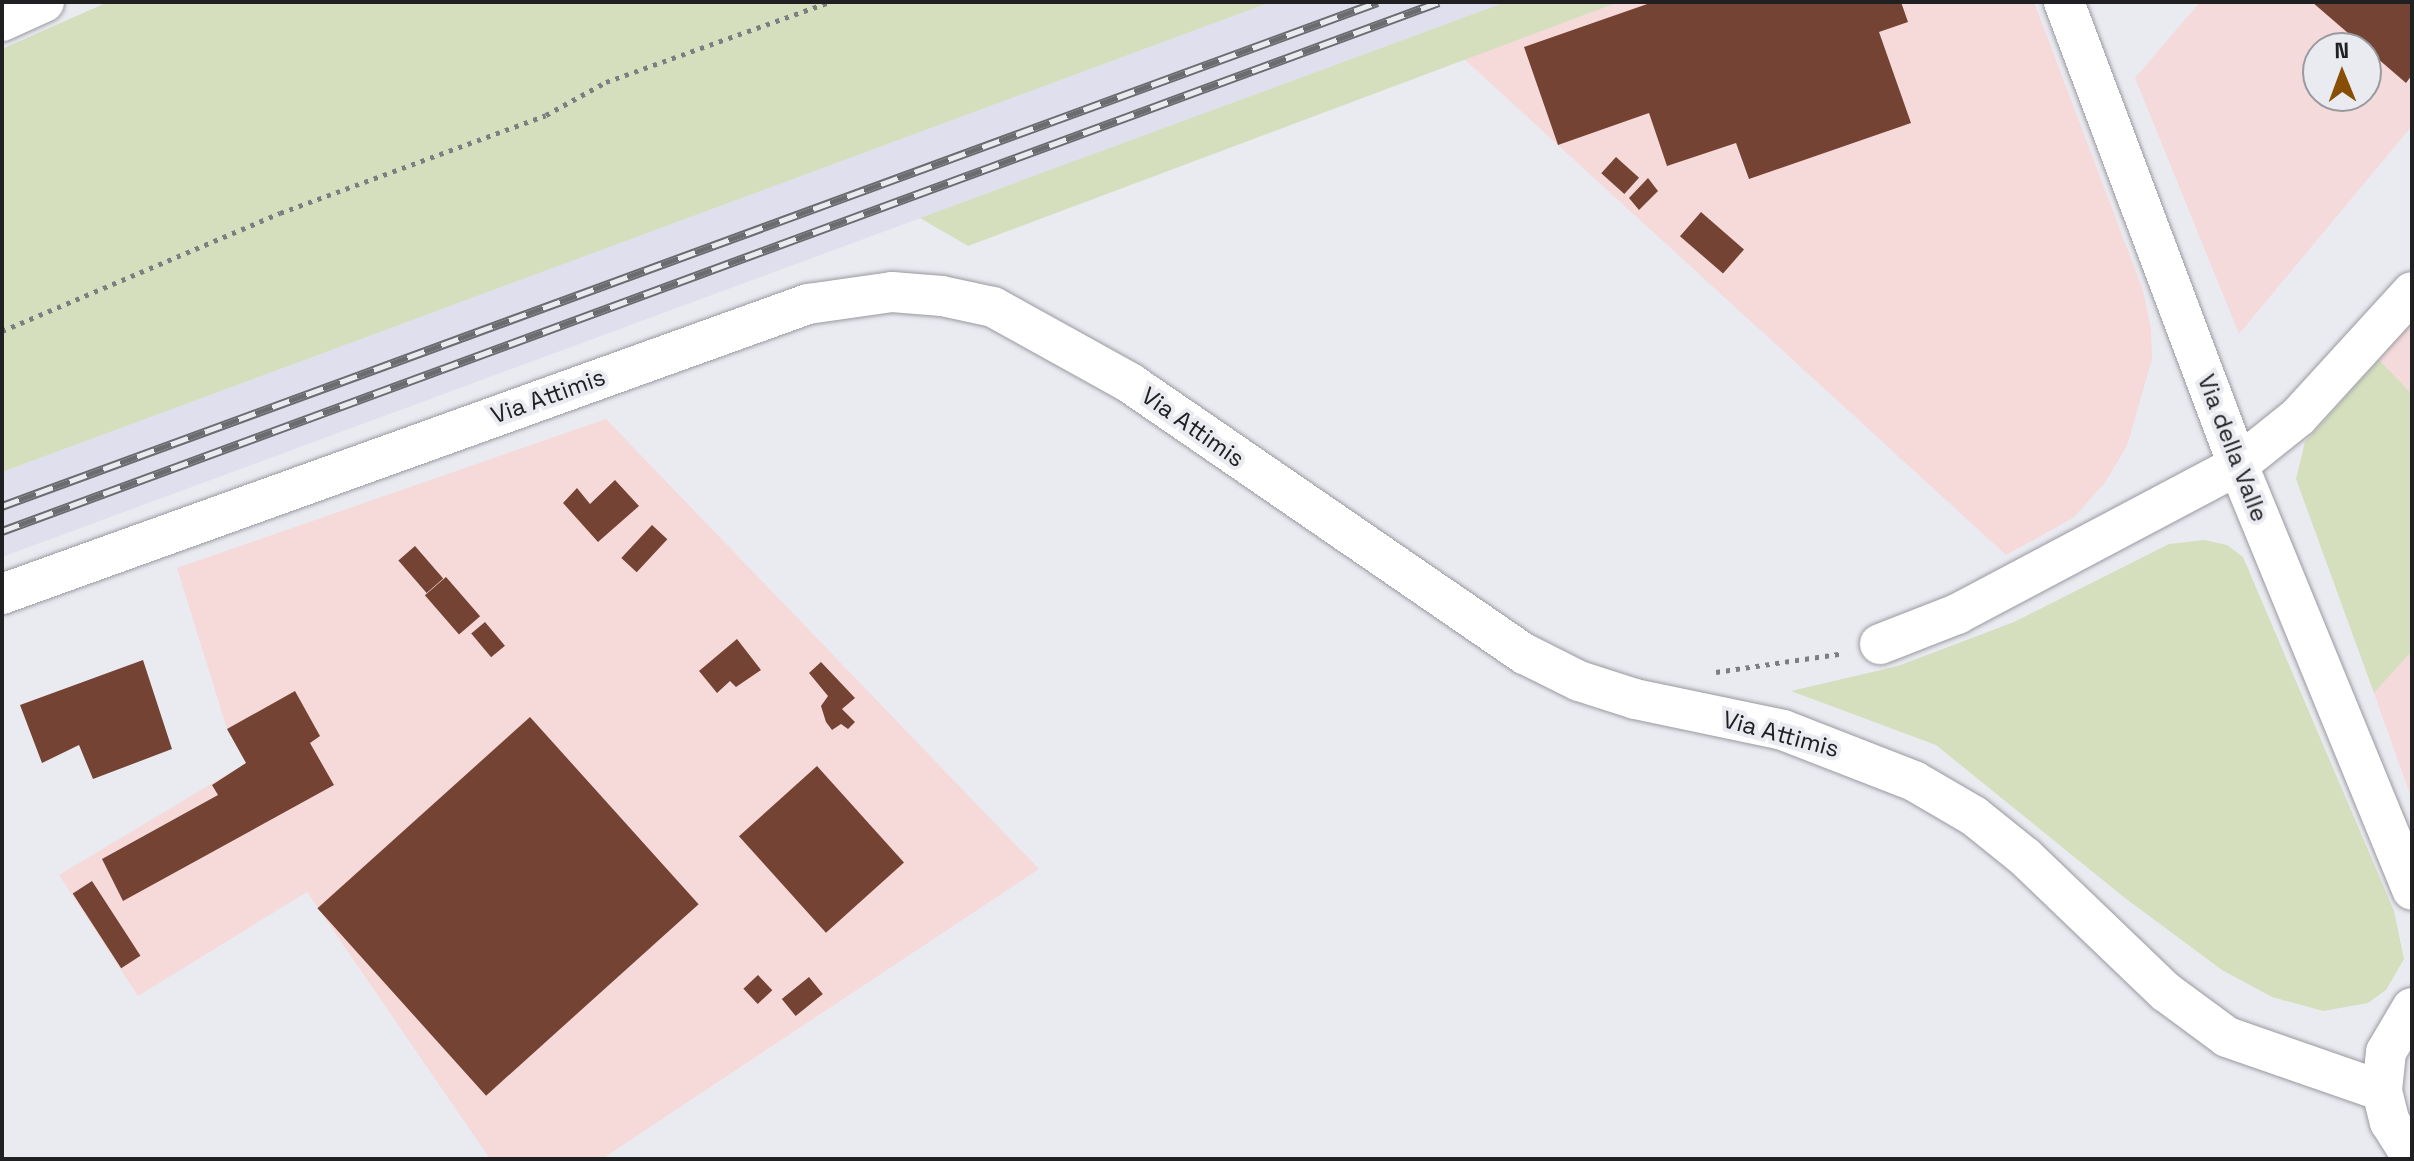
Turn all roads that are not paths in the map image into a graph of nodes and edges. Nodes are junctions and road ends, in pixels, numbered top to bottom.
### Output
1 (44, 2) edge
2 (2064, 2) edge
3 (2, 21) edge
4 (2412, 292) edge
5 (2238, 465) junction
6 (2, 594) edge
7 (1880, 644) road end
8 (2412, 890) edge
9 (2412, 1008) edge
10 (2386, 1052) junction
11 (2280, 1059) junction
12 (2382, 1091) junction
13 (2399, 1150) edge

1 - 3 street
2 - 5 street, Via della Valle
4 - 5 street
5 - 7 street
5 - 8 street, Via della Valle
6 - 11 street, Via Attimis
9 - 10 street
10 - 11 street, Via Attimis
10 - 12 street
11 - 12 street, Via Attimis
12 - 13 street

